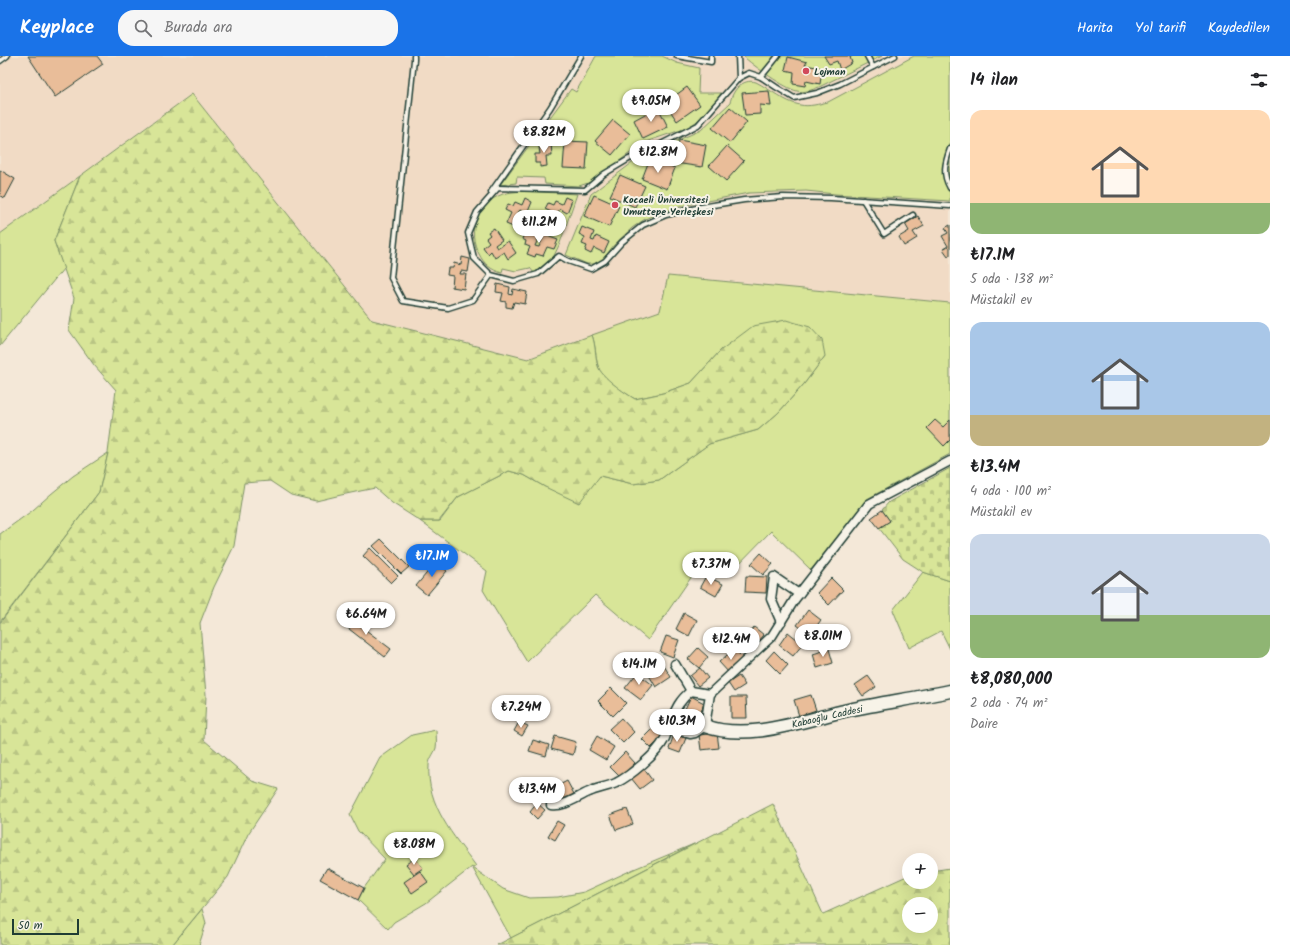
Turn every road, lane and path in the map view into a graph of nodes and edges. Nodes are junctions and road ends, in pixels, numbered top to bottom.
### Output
1 (7, 56) edge
2 (414, 56) edge
3 (581, 56) edge
4 (677, 56) edge
5 (711, 56) edge
6 (738, 56) edge
7 (778, 56) edge
8 (867, 56) edge
9 (895, 56) edge
10 (0, 61) edge
11 (873, 67) junction
12 (761, 77) junction
13 (739, 78) junction
14 (950, 149) edge
15 (950, 188) edge
16 (863, 200) junction
17 (950, 206) edge
18 (477, 212) junction
19 (913, 214) dead end
20 (491, 275) junction
21 (950, 461) edge
22 (799, 594) junction
23 (781, 622) junction
24 (674, 664) dead end
25 (691, 691) junction
26 (950, 691) edge
27 (710, 694) junction
28 (705, 726) junction
29 (668, 728) junction
30 (551, 805) dead end

1 - 10 lane
2 - 20 lane
3 - 18 lane
4 - 5 lane
6 - 13 lane
7 - 12 lane
8 - 11 lane
9 - 11 lane
11 - 12 lane
12 - 13 lane
13 - 18 lane
14 - 15 lane
16 - 17 lane
16 - 19 lane
16 - 20 lane
18 - 20 lane
21 - 22 street
22 - 23 street
22 - 23 street
23 - 27 street
24 - 25 street
25 - 27 street
25 - 29 street
26 - 28 street, Kabaoğlu Caddesi
27 - 28 street
28 - 29 street
29 - 30 street

